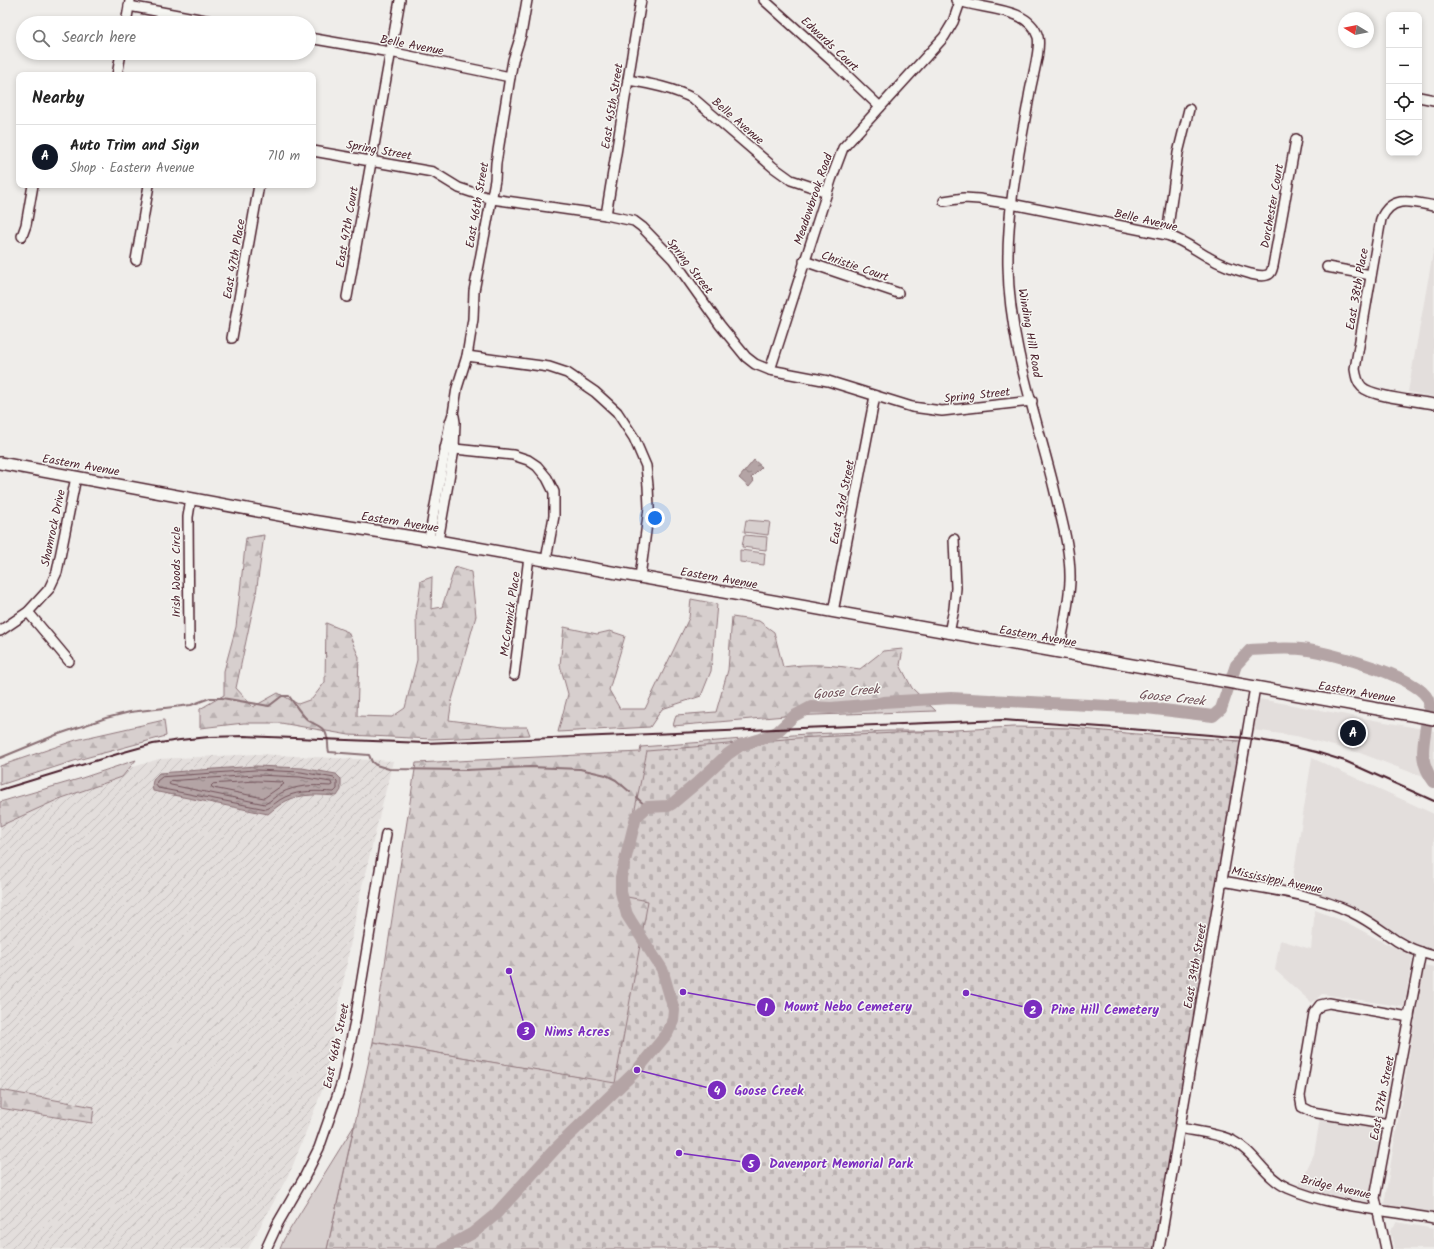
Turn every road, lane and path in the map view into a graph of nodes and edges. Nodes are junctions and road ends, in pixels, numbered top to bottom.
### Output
1 (400, 0) edge
2 (527, 0) edge
3 (641, 0) edge
4 (764, 0) edge
5 (958, 1) edge
6 (130, 3) edge
7 (127, 16) edge
8 (189, 16) edge
9 (316, 39) edge
10 (390, 52) junction
11 (120, 60) edge
12 (118, 72) edge
13 (510, 77) junction
14 (628, 80) junction
15 (1422, 98) edge
16 (1434, 100) edge
17 (880, 107) junction
18 (1189, 109) dead end
19 (1296, 139) dead end
20 (316, 151) edge
21 (371, 160) junction
22 (32, 188) edge
23 (148, 188) edge
24 (259, 188) edge
25 (827, 192) junction
26 (492, 199) junction
27 (944, 201) dead end
28 (1011, 204) junction
29 (1434, 206) edge
30 (606, 215) junction
31 (1167, 235) junction
32 (22, 236) dead end
33 (136, 260) dead end
34 (804, 261) junction
35 (1327, 267) dead end
36 (1268, 275) joint
37 (1371, 275) junction
38 (898, 293) dead end
39 (347, 297) dead end
40 (232, 338) dead end
41 (467, 356) junction
42 (770, 370) junction
43 (875, 396) junction
44 (1032, 401) junction
45 (1434, 404) edge
46 (450, 449) junction
47 (0, 463) edge
48 (76, 477) junction
49 (191, 498) junction
50 (954, 539) dead end
51 (433, 540) junction
52 (529, 557) junction
53 (546, 560) junction
54 (640, 576) junction
55 (28, 612) junction
56 (833, 612) junction
57 (0, 631) edge
58 (949, 633) junction
59 (189, 646) dead end
60 (1059, 652) junction
61 (69, 661) dead end
62 (514, 675) dead end
63 (1255, 687) junction
64 (1434, 719) edge
65 (386, 834) dead end
66 (1222, 881) junction
67 (1421, 952) junction
68 (1434, 956) edge
69 (1409, 1017) junction
70 (1389, 1125) junction
71 (1180, 1128) junction
72 (1377, 1209) junction
73 (1434, 1219) edge
74 (266, 1249) edge
75 (1160, 1249) edge
76 (1386, 1249) edge

1 - 10 street, East 47th Court
2 - 13 street, East 46th Street
3 - 14 street, East 45th Street
4 - 17 street, Edwards Court
5 - 17 street, Meadowbrook Road
5 - 28 street, Winding Hill Road
6 - 7 street
6 - 8 street
9 - 10 street, Belle Avenue
10 - 13 street, Belle Avenue
10 - 21 street, East 47th Court
11 - 12 street
13 - 26 street, East 46th Street
14 - 25 street, Belle Avenue
14 - 30 street, East 45th Street
15 - 16 street
17 - 25 street, Meadowbrook Road
18 - 31 street
19 - 36 street, Dorchester Court
20 - 21 street, Spring Street
21 - 26 street, Spring Street
21 - 39 street, East 47th Court
22 - 32 street
23 - 33 street
24 - 40 street, East 47th Place
25 - 34 street, Meadowbrook Road
26 - 30 street, Spring Street
26 - 41 street, East 46th Street
27 - 28 street, Belle Avenue
28 - 31 street, Belle Avenue
28 - 44 street, Winding Hill Road
29 - 37 street, East 38th Place
30 - 42 street, Spring Street
31 - 36 street, Belle Avenue
34 - 38 street, Christie Court
34 - 42 street, Meadowbrook Road
35 - 37 street
37 - 45 street, East 38th Place
41 - 46 street, East 46th Street
41 - 54 street
42 - 43 street, Spring Street
43 - 44 street, Spring Street
43 - 56 street, East 43rd Street
44 - 60 street, Winding Hill Road
46 - 51 street, East 46th Street
46 - 53 street
47 - 48 main road, Eastern Avenue
48 - 49 main road, Eastern Avenue
48 - 55 street, Shamrock Drive
49 - 51 main road, Eastern Avenue
49 - 59 street, Irish Woods Circle
50 - 58 street
51 - 52 main road, Eastern Avenue
52 - 53 main road, Eastern Avenue
52 - 62 street, McCormick Place
53 - 54 main road, Eastern Avenue
54 - 56 main road, Eastern Avenue
55 - 57 street, Shamrock Drive
55 - 61 street
56 - 58 main road, Eastern Avenue
58 - 60 main road, Eastern Avenue
60 - 63 main road, Eastern Avenue
63 - 64 main road, Eastern Avenue
63 - 66 street, East 39th Street
65 - 74 street, East 46th Street
66 - 67 street, Mississippi Avenue
66 - 71 street, East 39th Street
67 - 68 street, Mississippi Avenue
67 - 69 street, East 37th Street
69 - 70 street, East 37th Street
69 - 70 street
70 - 72 street, East 37th Street
71 - 72 street, Bridge Avenue
71 - 75 street, East 39th Street
72 - 73 street, Bridge Avenue
72 - 76 street, East 37th Street

